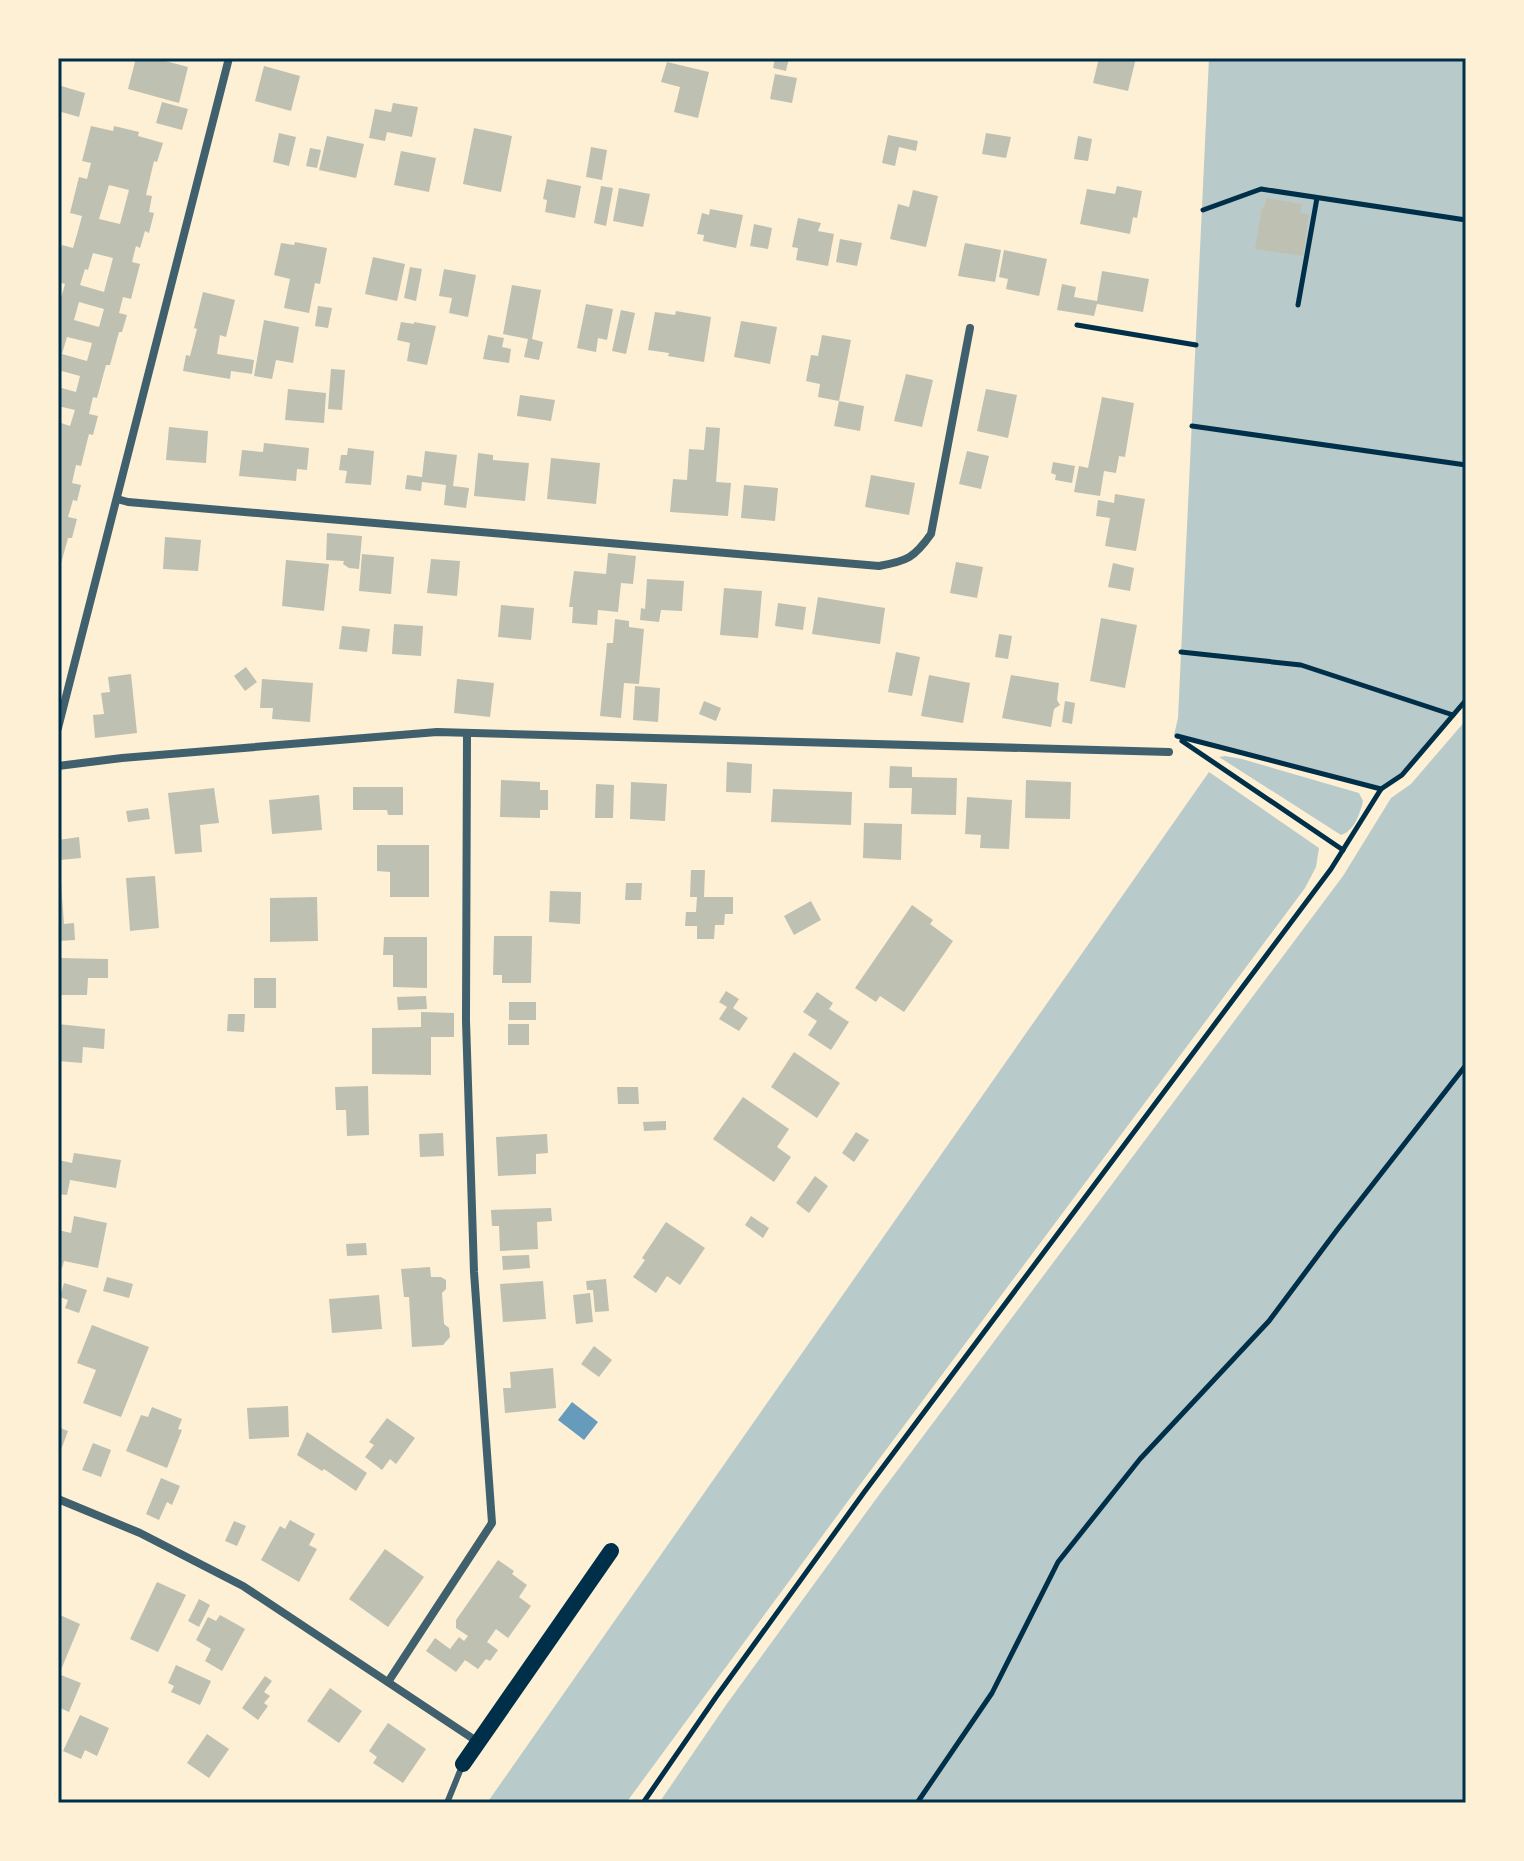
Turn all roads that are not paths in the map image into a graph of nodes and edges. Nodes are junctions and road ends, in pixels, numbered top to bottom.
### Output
1 (229, 58) edge
2 (970, 328) dead end
3 (117, 499) junction
4 (58, 728) edge
5 (467, 734) junction
6 (1169, 752) dead end
7 (58, 766) edge
8 (58, 1499) edge
9 (611, 1551) dead end
10 (388, 1682) junction
11 (478, 1742) junction
12 (463, 1764) joint
13 (447, 1803) edge

1 - 3 street
2 - 3 street
3 - 4 street
5 - 6 street
5 - 7 street
5 - 10 street
8 - 10 street
9 - 11 main road
10 - 11 street
11 - 12 main road
12 - 13 lane

